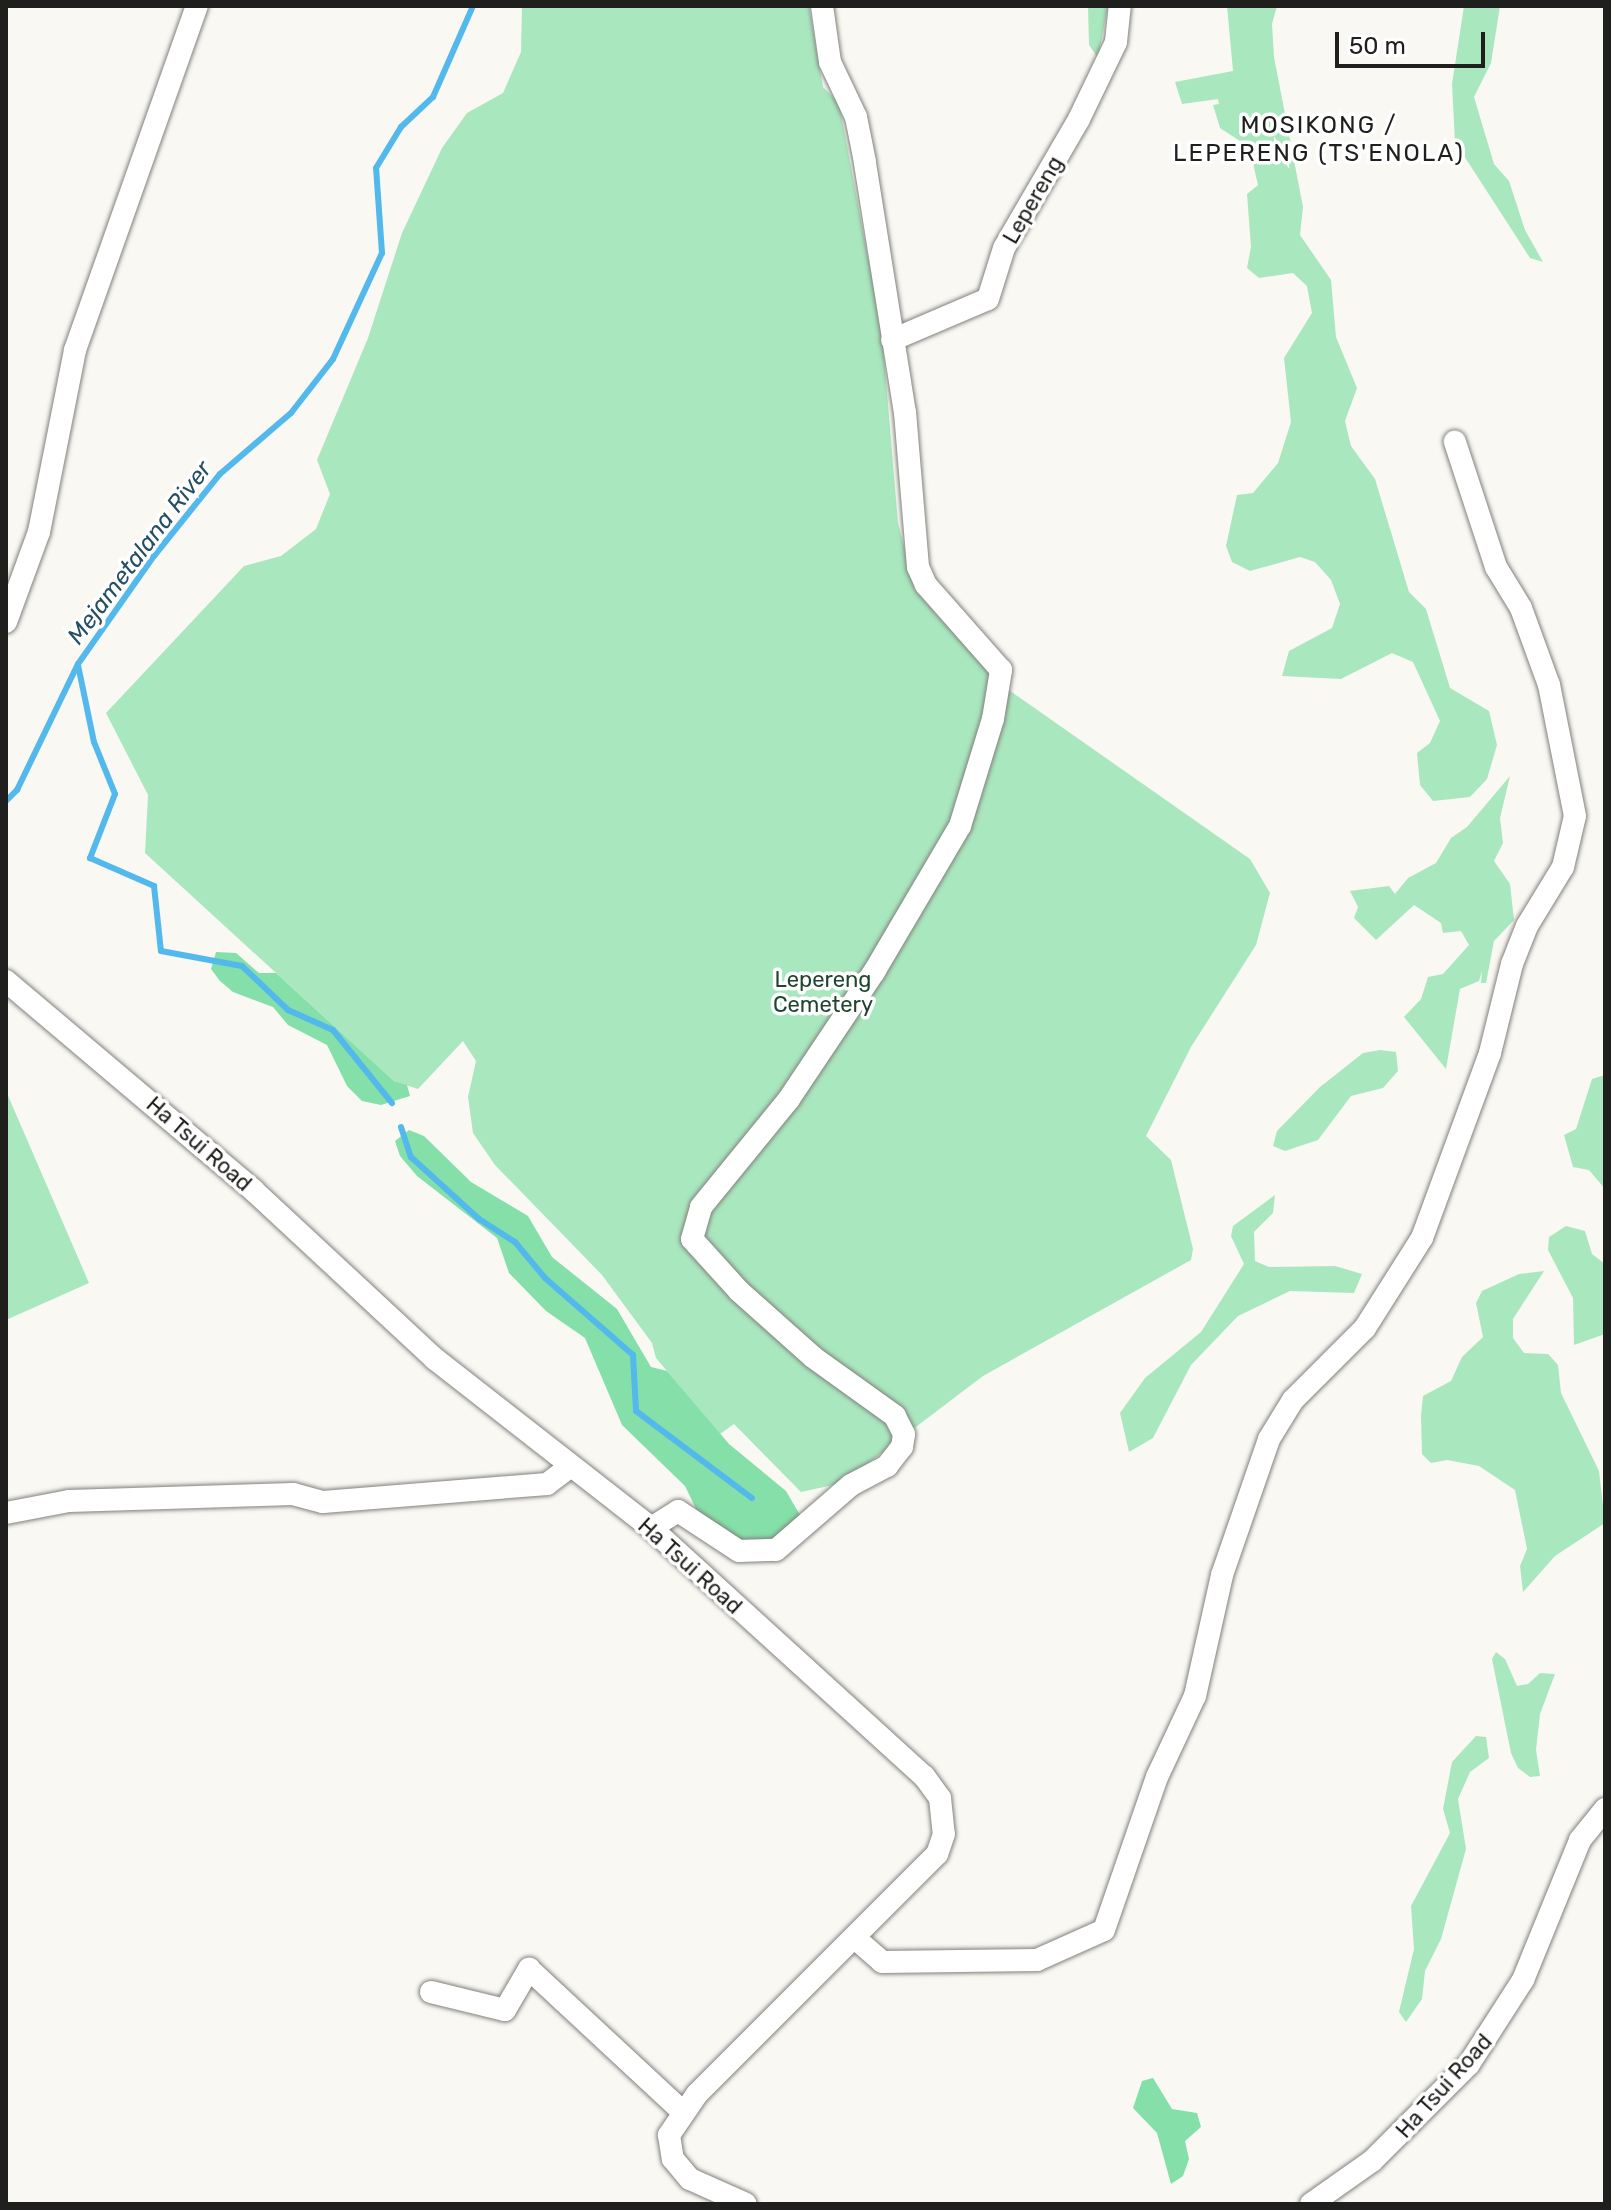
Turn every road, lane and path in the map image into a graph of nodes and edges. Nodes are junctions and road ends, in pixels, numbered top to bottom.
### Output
1 (197, 6) edge
2 (822, 6) edge
3 (1120, 6) edge
4 (892, 340) junction
5 (1455, 442) dead end
6 (6, 622) edge
7 (6, 981) edge
8 (571, 1466) junction
9 (6, 1513) edge
10 (651, 1528) junction
11 (1605, 1809) edge
12 (856, 1939) junction
13 (431, 1992) dead end
14 (682, 2111) junction
15 (746, 2204) edge
16 (1311, 2204) edge

1 - 6 street
2 - 4 street
3 - 4 street, Lepereng
4 - 10 street
5 - 12 street
7 - 8 street, Ha Tsui Road
8 - 9 street
8 - 10 street, Ha Tsui Road
10 - 12 street, Ha Tsui Road
11 - 16 street, Ha Tsui Road
12 - 14 street, Ha Tsui Road
13 - 14 street
14 - 15 street, Ha Tsui Road

